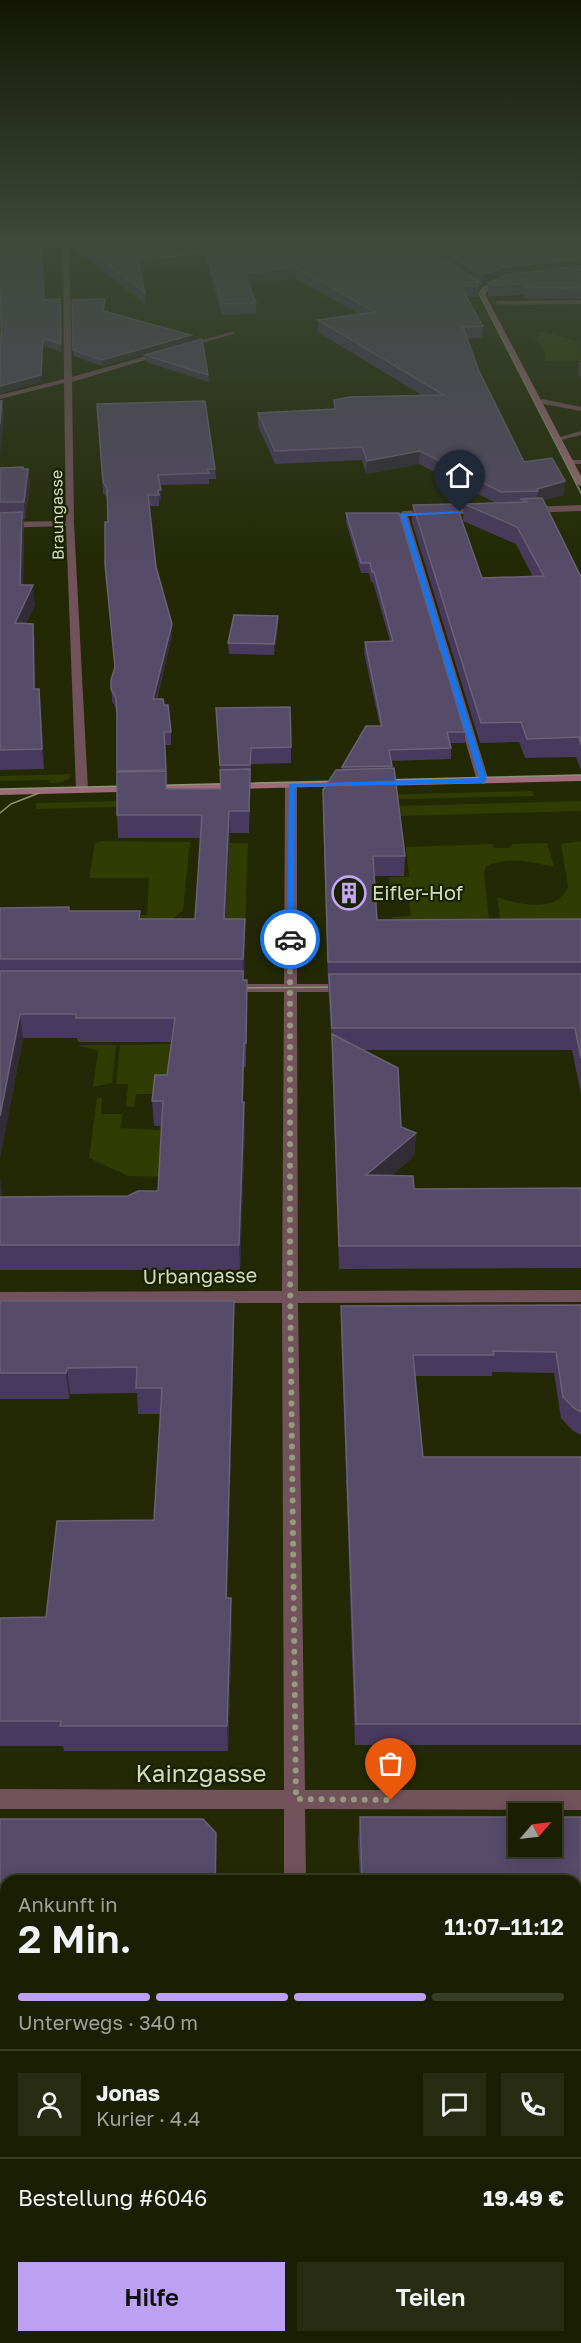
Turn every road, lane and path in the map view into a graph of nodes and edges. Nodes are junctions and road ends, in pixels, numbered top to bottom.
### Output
1 (68, 348) edge
2 (179, 348) edge
3 (510, 348) edge
4 (518, 348) edge
5 (519, 365) junction
6 (69, 380) junction
7 (0, 397) edge
8 (539, 404) junction
9 (581, 409) edge
10 (581, 433) edge
11 (557, 439) junction
12 (570, 462) junction
13 (581, 462) edge
14 (581, 484) edge
15 (581, 508) edge
16 (517, 510) edge
17 (495, 511) edge
18 (70, 523) junction
19 (0, 525) edge
20 (581, 778) edge
21 (483, 780) junction
22 (291, 785) junction
23 (82, 790) junction
24 (0, 792) edge
25 (289, 987) junction
26 (216, 988) edge
27 (358, 988) edge
28 (290, 1296) junction
29 (581, 1296) edge
30 (0, 1298) edge
31 (0, 1799) edge
32 (296, 1799) junction
33 (581, 1800) edge
34 (295, 1875) edge

1 - 6 street, Braungasse
2 - 6 street
3 - 5 main road
4 - 5 main road
5 - 8 main road
6 - 7 street
6 - 18 street, Braungasse
8 - 9 street
8 - 11 main road
10 - 11 street
11 - 12 main road
12 - 13 street
12 - 14 main road
15 - 16 street
17 - 21 street
18 - 19 street
18 - 23 street, Braungasse
20 - 21 main road
21 - 22 main road
22 - 23 main road
22 - 25 street
23 - 24 main road
25 - 26 street
25 - 27 street
25 - 28 street
28 - 29 street, Urbangasse
28 - 30 street, Urbangasse
28 - 32 street
31 - 32 street, Kainzgasse
32 - 33 street, Kainzgasse
32 - 34 street

